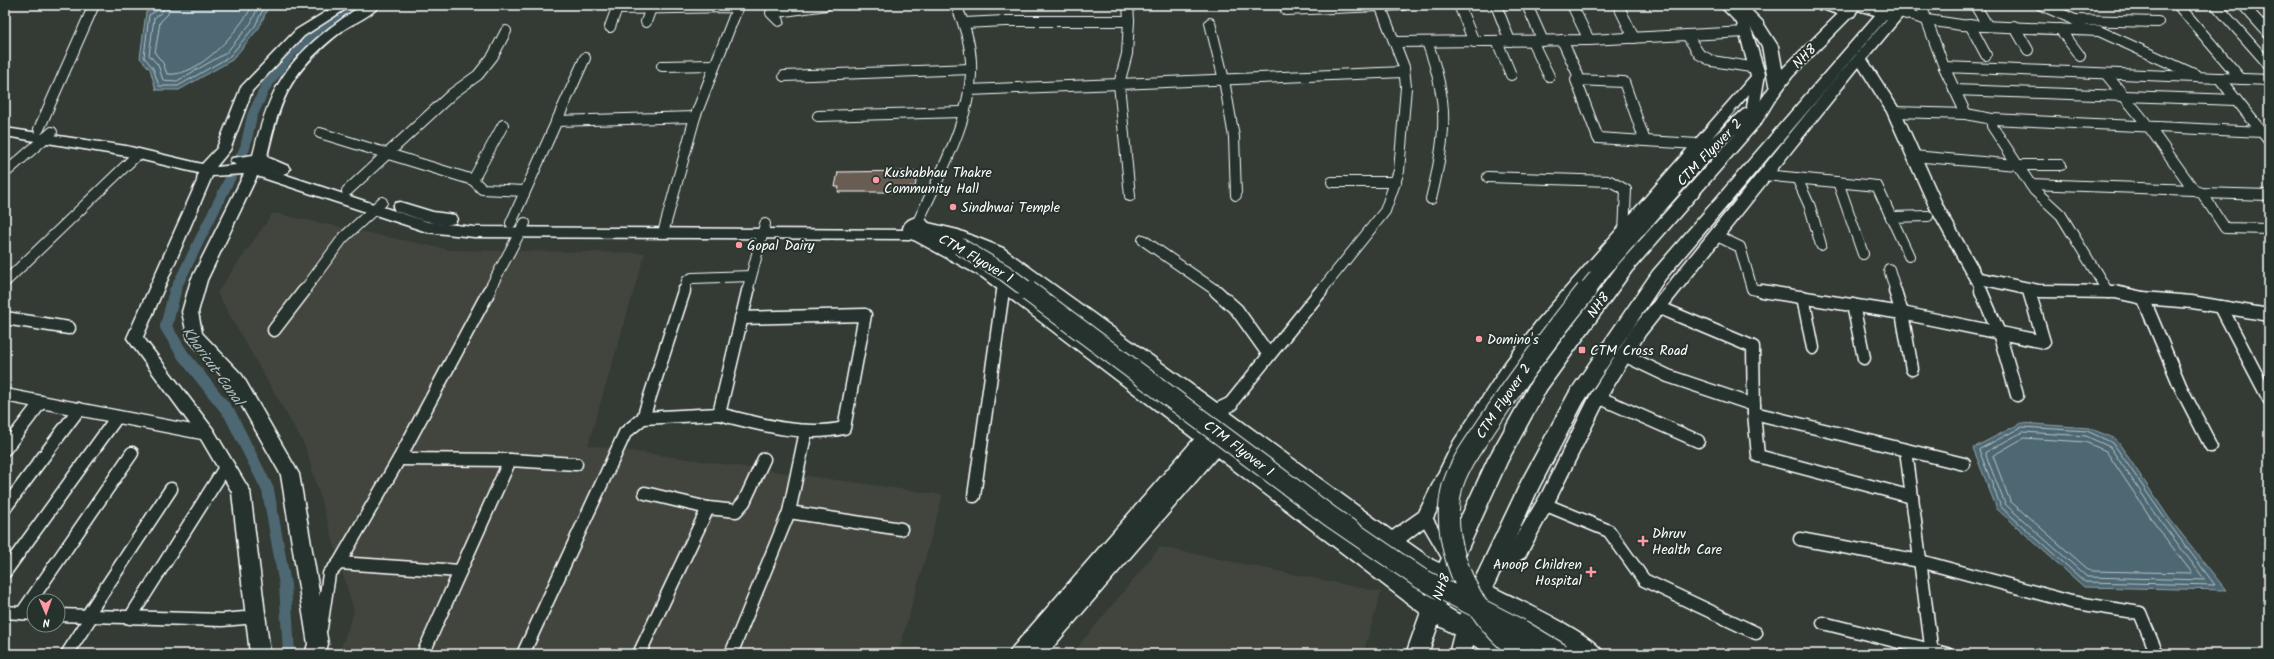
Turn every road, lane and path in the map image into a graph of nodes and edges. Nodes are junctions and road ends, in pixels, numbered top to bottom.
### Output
1 (94, 5) edge
2 (346, 5) edge
3 (374, 5) edge
4 (826, 5) edge
5 (956, 5) edge
6 (1128, 5) edge
7 (1403, 5) edge
8 (1459, 5) edge
9 (1496, 5) edge
10 (1528, 5) edge
11 (1572, 5) edge
12 (1618, 5) edge
13 (1725, 5) edge
14 (1737, 5) edge
15 (1824, 5) edge
16 (1921, 5) edge
17 (1975, 5) edge
18 (2041, 5) edge
19 (2178, 5) edge
20 (2216, 5) edge
21 (2243, 5) edge
22 (652, 6) edge
23 (1380, 6) edge
24 (617, 7) edge
25 (1853, 8) edge
26 (1286, 10) dead end
27 (1891, 15) edge
28 (1928, 20) junction
29 (2075, 20) junction
30 (779, 21) dead end
31 (1129, 21) junction
32 (646, 22) dead end
33 (2158, 22) dead end
34 (964, 23) junction
35 (1210, 23) dead end
36 (1970, 25) junction
37 (1987, 26) junction
38 (2014, 26) junction
39 (610, 27) dead end
40 (2060, 29) junction
41 (506, 31) dead end
42 (2099, 31) junction
43 (1746, 32) junction
44 (2269, 34) edge
45 (1688, 35) junction
46 (1634, 38) junction
47 (1562, 40) junction
48 (1589, 40) junction
49 (1498, 41) junction
50 (1510, 41) junction
51 (1532, 41) junction
52 (1543, 41) junction
53 (1396, 42) junction
54 (1427, 42) junction
55 (1474, 42) junction
56 (2028, 50) dead end
57 (1986, 55) dead end
58 (2080, 56) dead end
59 (585, 58) dead end
60 (1860, 58) junction
61 (2268, 62) edge
62 (714, 65) junction
63 (662, 66) dead end
64 (1944, 67) junction
65 (971, 69) junction
66 (1404, 72) junction
67 (1757, 73) junction
68 (2106, 74) junction
69 (1511, 75) dead end
70 (1578, 75) dead end
71 (784, 76) dead end
72 (1549, 76) dead end
73 (2201, 77) junction
74 (2219, 78) junction
75 (2241, 79) junction
76 (1224, 80) junction
77 (2269, 80) edge
78 (1119, 84) junction
79 (1773, 89) junction
80 (969, 90) junction
81 (1954, 90) junction
82 (2122, 95) junction
83 (2236, 100) junction
84 (1754, 107) junction
85 (962, 112) junction
86 (1894, 112) junction
87 (1966, 114) junction
88 (818, 116) dead end
89 (696, 117) junction
90 (1992, 119) junction
91 (556, 121) junction
92 (5, 124) edge
93 (503, 125) dead end
94 (2149, 127) junction
95 (5, 132) edge
96 (2262, 132) junction
97 (320, 133) dead end
98 (43, 134) junction
99 (1645, 141) junction
100 (2269, 141) edge
101 (1698, 144) junction
102 (138, 154) junction
103 (389, 154) junction
104 (1913, 156) junction
105 (253, 164) junction
106 (5, 165) edge
107 (2017, 165) junction
108 (2061, 165) dead end
109 (212, 166) junction
110 (5, 173) edge
111 (1764, 175) junction
112 (1488, 177) dead end
113 (1797, 178) junction
114 (473, 180) junction
115 (1332, 182) dead end
116 (1396, 182) junction
117 (1838, 182) junction
118 (2030, 184) junction
119 (346, 191) junction
120 (524, 191) junction
121 (2198, 191) junction
122 (1236, 195) dead end
123 (2269, 195) edge
124 (1130, 196) dead end
125 (1431, 199) dead end
126 (378, 206) junction
127 (1928, 216) dead end
128 (1891, 217) junction
129 (519, 226) junction
130 (664, 228) junction
131 (919, 228) junction
132 (764, 229) junction
133 (2269, 229) edge
134 (1624, 232) junction
135 (1715, 235) junction
136 (1143, 240) dead end
137 (1821, 245) dead end
138 (1863, 254) dead end
139 (1909, 256) dead end
140 (1889, 269) dead end
141 (1661, 273) junction
142 (751, 276) junction
143 (1976, 278) junction
144 (5, 282) edge
145 (1678, 282) junction
146 (1004, 286) junction
147 (2028, 288) junction
148 (2108, 292) junction
149 (1803, 297) junction
150 (2143, 298) junction
151 (1853, 305) junction
152 (1658, 307) junction
153 (2221, 307) junction
154 (1902, 313) junction
155 (2269, 315) edge
156 (5, 318) edge
157 (741, 318) junction
158 (70, 328) dead end
159 (274, 330) dead end
160 (2000, 333) junction
161 (1813, 348) dead end
162 (1269, 355) junction
163 (1624, 355) junction
164 (1864, 358) dead end
165 (1912, 369) dead end
166 (5, 395) edge
167 (2017, 395) dead end
168 (1598, 397) junction
169 (2269, 398) edge
170 (40, 402) junction
171 (79, 409) junction
172 (1754, 409) junction
173 (1223, 411) junction
174 (719, 414) junction
175 (117, 417) junction
176 (643, 418) junction
177 (806, 431) junction
178 (207, 434) junction
179 (1698, 441) dead end
180 (1211, 443) junction
181 (2211, 446) dead end
182 (5, 449) edge
183 (1906, 450) junction
184 (132, 453) dead end
185 (399, 459) junction
186 (764, 459) dead end
187 (510, 460) junction
188 (576, 464) dead end
189 (1964, 464) dead end
190 (226, 466) junction
191 (172, 489) dead end
192 (645, 493) dead end
193 (974, 496) dead end
194 (1912, 497) junction
195 (1544, 504) junction
196 (5, 508) edge
197 (708, 508) junction
198 (789, 512) junction
199 (1425, 517) junction
200 (901, 529) dead end
201 (1800, 538) dead end
202 (1392, 541) junction
203 (1920, 561) junction
204 (339, 563) junction
205 (1448, 569) junction
206 (460, 571) junction
207 (1489, 571) junction
208 (5, 572) edge
209 (1480, 591) junction
210 (41, 593) edge
211 (1433, 611) junction
212 (5, 612) edge
213 (26, 613) edge
214 (66, 616) edge
215 (89, 617) junction
216 (256, 617) junction
217 (130, 618) junction
218 (1822, 623) dead end
219 (1467, 628) junction
220 (1756, 633) dead end
221 (316, 649) edge
222 (1932, 652) edge
223 (67, 654) edge
224 (260, 654) edge
225 (423, 654) edge
226 (523, 654) edge
227 (639, 654) edge
228 (731, 654) edge
229 (1019, 654) edge
230 (1035, 654) edge
231 (1417, 654) edge
232 (1460, 654) edge
233 (1510, 654) edge
234 (1524, 654) edge
235 (1561, 654) edge
236 (1593, 654) edge
237 (1947, 654) edge
238 (2157, 654) edge

1 - 98 street
2 - 109 street
3 - 105 street
4 - 30 street
5 - 34 street
6 - 31 street
7 - 23 street
8 - 55 street
9 - 50 street
10 - 52 street
11 - 48 street
12 - 46 street
13 - 43 street
14 - 79 highway
15 - 25 highway
16 - 28 street
17 - 37 street
18 - 29 street
19 - 75 street
20 - 61 street
21 - 44 street
22 - 24 street
22 - 32 street
22 - 62 street
23 - 26 street
23 - 53 street
24 - 39 street
25 - 27 main road
25 - 79 main road, NH8
27 - 28 street
27 - 60 street
27 - 141 main road
28 - 36 street
28 - 64 street
29 - 33 street
29 - 42 street
31 - 34 street
31 - 78 street
34 - 65 street
35 - 76 street
36 - 37 street
36 - 57 street
37 - 38 street
38 - 40 street
38 - 56 street
40 - 42 street
40 - 58 street
41 - 103 street
42 - 73 street
43 - 45 street
43 - 67 street
45 - 46 street
45 - 67 street
46 - 48 street
47 - 48 street
47 - 52 street
47 - 70 street
49 - 50 street
49 - 55 street
49 - 69 street
50 - 51 street
51 - 52 street
51 - 72 street
53 - 54 street
53 - 66 street
54 - 55 street
54 - 125 street
59 - 91 street
60 - 86 street
60 - 111 street
62 - 63 street
62 - 89 street
64 - 68 street
64 - 81 street
65 - 71 street
65 - 80 street
66 - 76 street
66 - 116 street
67 - 84 street
67 - 101 street
68 - 73 street
68 - 82 street
73 - 74 street
74 - 75 street
74 - 83 street
75 - 77 street
76 - 78 street
76 - 122 street
78 - 80 street
78 - 124 street
79 - 84 main road, CTM Flyover 2
79 - 205 main road, NH8
80 - 85 street
81 - 82 street
81 - 87 street
82 - 83 street
82 - 94 street
83 - 96 street
84 - 234 main road, CTM Flyover 2, bridge
85 - 88 street
85 - 131 street
86 - 87 street
86 - 104 street
87 - 90 street
89 - 91 street
89 - 130 street
90 - 94 street
90 - 107 street
91 - 120 street
92 - 98 street
93 - 114 street
94 - 96 street
94 - 121 street
95 - 98 street
96 - 100 street
97 - 103 street
98 - 102 street
98 - 106 street
98 - 109 street
98 - 110 street
99 - 99 street
99 - 101 street
101 - 134 street
102 - 109 street
102 - 144 street
103 - 114 street
103 - 119 street
104 - 107 street
104 - 143 street
105 - 109 street
105 - 119 street
105 - 126 street
105 - 221 street
107 - 108 street
107 - 118 street
109 - 178 street
111 - 113 street
111 - 135 street
112 - 134 street
113 - 117 street
113 - 137 street
114 - 120 street
115 - 116 street
116 - 162 street
117 - 128 street
117 - 138 street
118 - 121 street
118 - 148 street
119 - 126 street
120 - 129 street
121 - 123 street
121 - 133 street
126 - 129 street
126 - 159 street
127 - 128 street
128 - 139 street
129 - 130 street
129 - 185 street
130 - 132 street
131 - 132 street
131 - 146 street
131 - 173 street
131 - 235 main road, CTM Flyover 1, bridge
132 - 142 street
134 - 199 street
135 - 145 street
135 - 149 street
136 - 162 street
140 - 154 street
141 - 145 street
141 - 207 main road
142 - 157 street
142 - 176 street
143 - 147 street
143 - 160 street
145 - 152 street
146 - 180 street
146 - 193 street
147 - 148 street
147 - 160 street
148 - 150 street
149 - 151 street
149 - 161 street
150 - 153 street
150 - 181 street
151 - 154 street
151 - 164 street
152 - 163 street
152 - 172 street
153 - 155 street
153 - 169 street
154 - 160 street
154 - 165 street
156 - 158 street
157 - 174 street
157 - 177 street
160 - 167 street
162 - 173 street
163 - 168 street
163 - 172 street
166 - 170 street
168 - 179 street
168 - 195 street
170 - 171 street
170 - 182 street
171 - 175 street
171 - 196 street
172 - 183 street
172 - 194 street
173 - 180 street
173 - 202 street
174 - 176 street
174 - 177 street
175 - 178 street
175 - 208 street
176 - 226 street
177 - 198 street
178 - 190 street
180 - 211 street
180 - 229 street
180 - 230 street
183 - 189 street
183 - 194 street
184 - 210 street
185 - 187 street
185 - 204 street
186 - 197 street
187 - 188 street
187 - 206 street
190 - 216 street
190 - 217 street
191 - 215 street
192 - 197 street
194 - 203 street
195 - 207 street
195 - 220 street
197 - 227 street
198 - 200 street
198 - 228 street
199 - 202 street
199 - 205 street
201 - 203 street
202 - 205 street
203 - 222 street
203 - 238 street
204 - 206 street
204 - 221 street
205 - 209 main road
205 - 211 main road, NH8
206 - 225 street
207 - 209 main road
209 - 219 main road
209 - 236 main road
211 - 219 main road
211 - 231 main road, NH8
212 - 213 street
214 - 215 street
215 - 217 street
215 - 223 street
216 - 217 street
216 - 224 street
218 - 222 street
219 - 232 main road
219 - 233 main road
222 - 237 street

